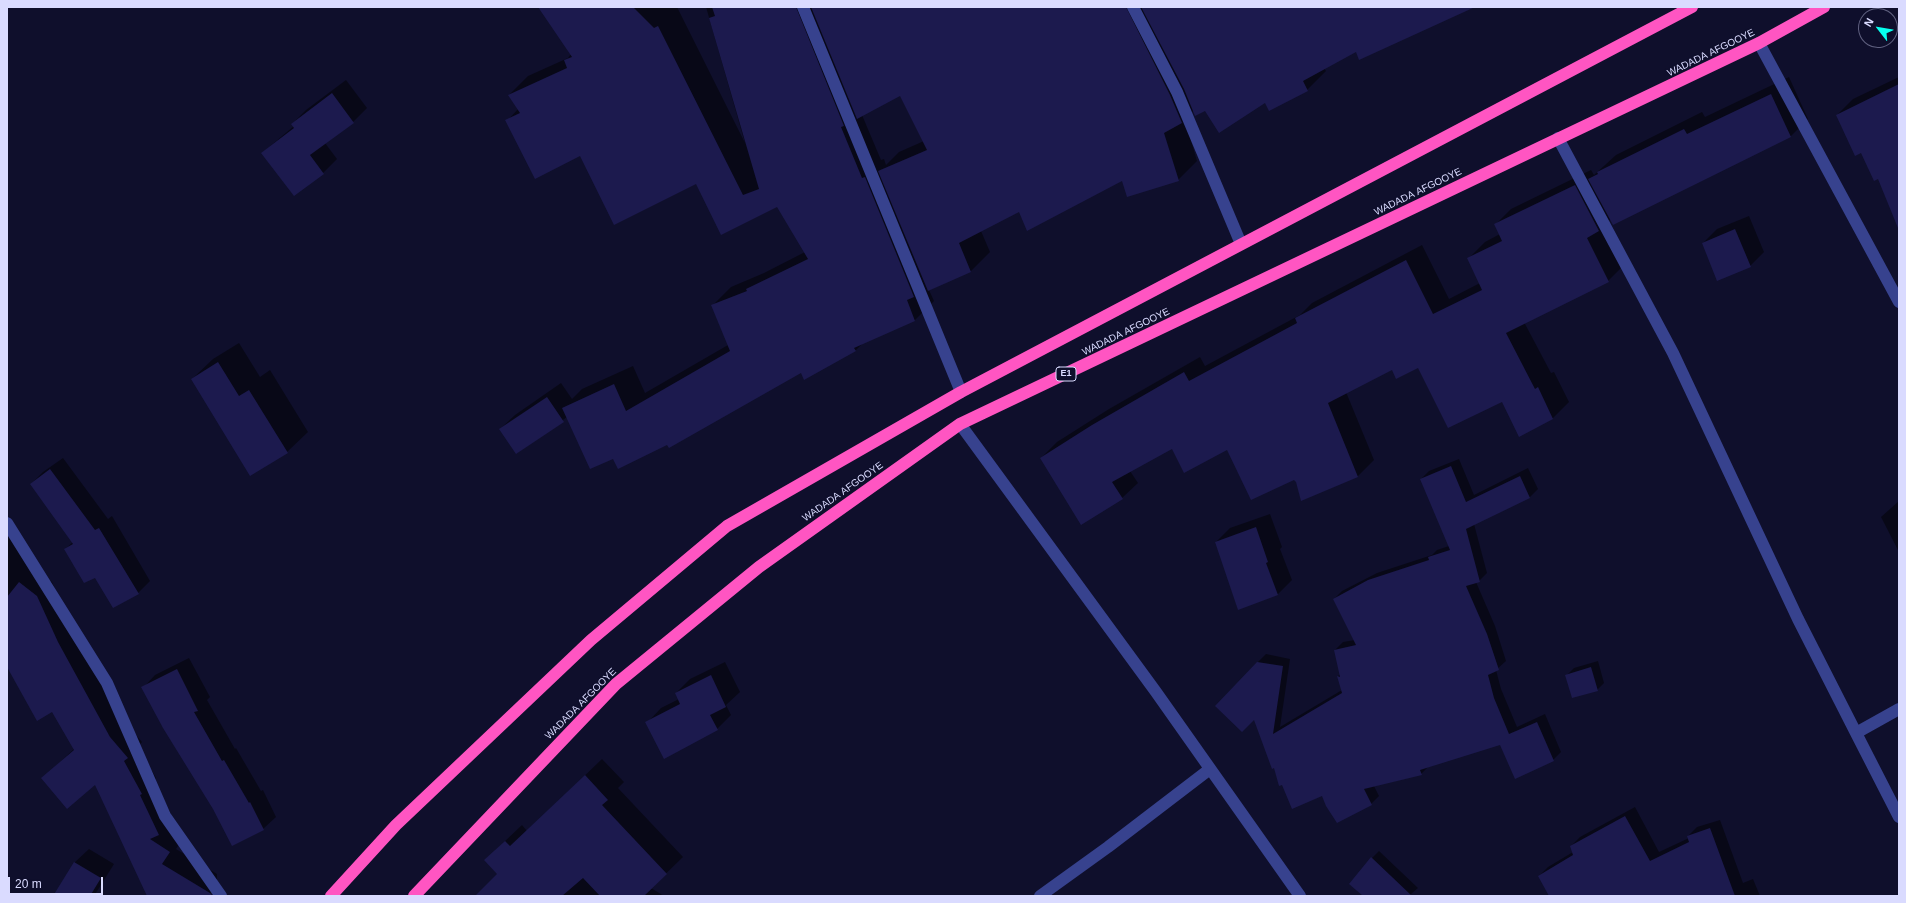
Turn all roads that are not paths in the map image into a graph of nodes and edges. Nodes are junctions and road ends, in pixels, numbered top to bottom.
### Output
1 (803, 7) edge
2 (1133, 7) edge
3 (1692, 7) edge
4 (1824, 7) edge
5 (1759, 43) junction
6 (1558, 138) junction
7 (1241, 244) junction
8 (1899, 302) edge
9 (961, 392) junction
10 (960, 424) junction
11 (7, 523) edge
12 (1899, 709) edge
13 (1856, 733) junction
14 (1210, 769) junction
15 (1899, 817) edge
16 (221, 896) edge
17 (332, 896) edge
18 (414, 896) edge
19 (1040, 896) edge
20 (1300, 896) edge

1 - 9 street
2 - 7 street
3 - 7 highway
4 - 5 highway, WADADA AFGOOYE / E1
5 - 6 highway, WADADA AFGOOYE / E1
5 - 8 street
6 - 10 highway, WADADA AFGOOYE / E1
6 - 13 street
7 - 9 highway
9 - 17 highway
10 - 14 street
10 - 18 highway, WADADA AFGOOYE / E1
11 - 16 street
12 - 13 street
13 - 15 street
14 - 19 street
14 - 20 street

